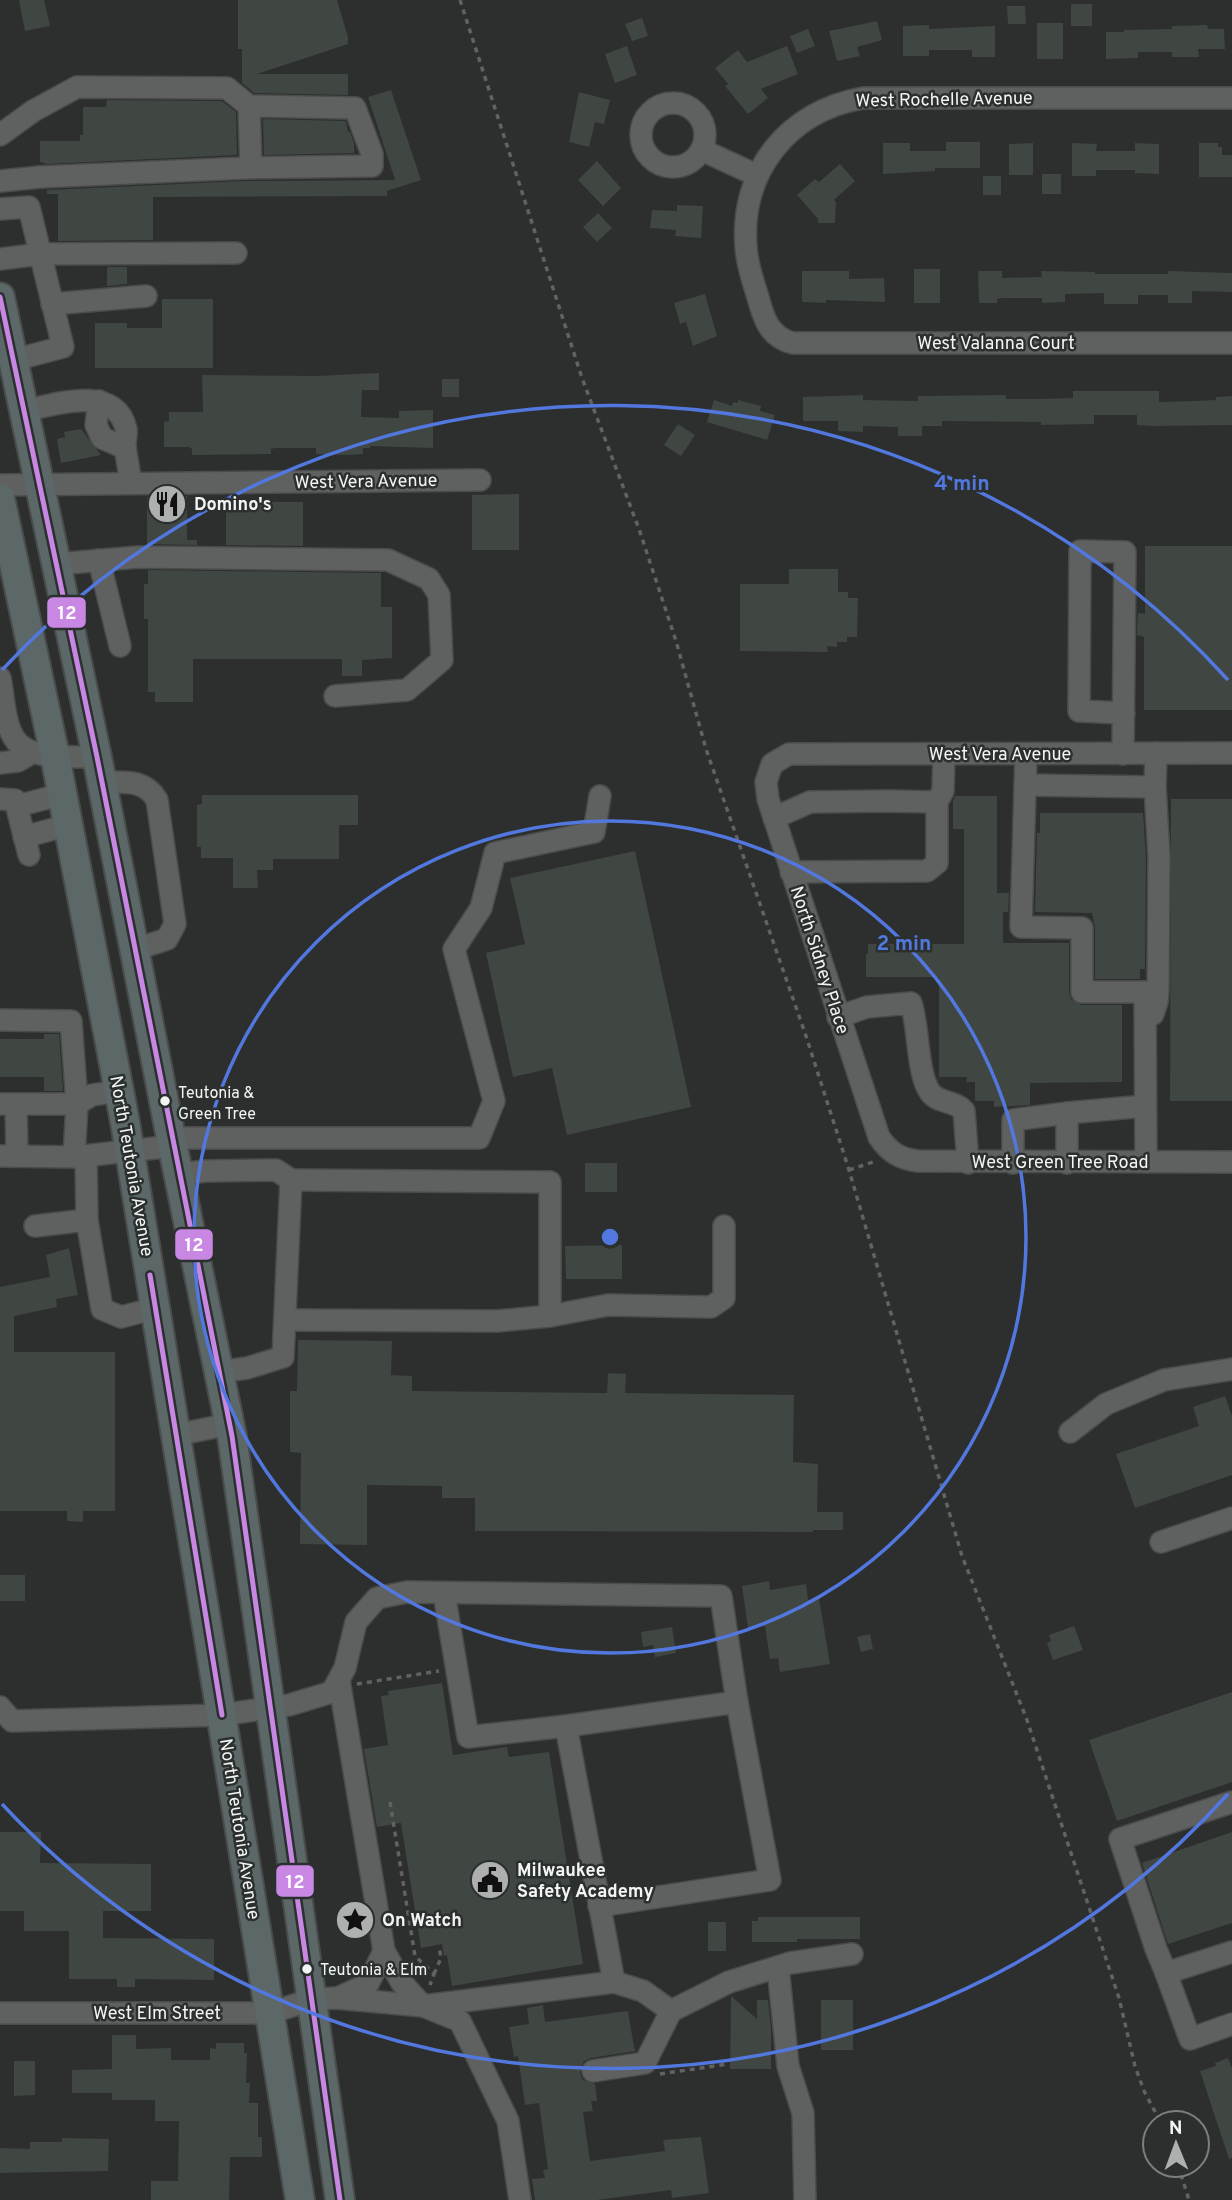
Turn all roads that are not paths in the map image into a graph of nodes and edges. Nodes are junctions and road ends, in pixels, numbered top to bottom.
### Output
1 (1232, 99) edge
2 (249, 106) junction
3 (0, 135) edge
4 (702, 150) dead end
5 (251, 168) junction
6 (756, 175) junction
7 (0, 181) edge
8 (0, 209) edge
9 (236, 253) dead end
10 (40, 254) junction
11 (0, 259) edge
12 (146, 296) dead end
13 (0, 297) edge
14 (52, 304) junction
15 (767, 325) joint
16 (1232, 343) edge
17 (14, 360) junction
18 (25, 411) junction
19 (480, 480) dead end
20 (130, 483) junction
21 (40, 484) junction
22 (0, 485) edge
23 (0, 498) edge
24 (99, 560) junction
25 (57, 564) junction
26 (120, 646) dead end
27 (0, 678) edge
28 (335, 695) dead end
29 (1124, 713) junction
30 (1156, 753) junction
31 (1232, 753) edge
32 (44, 754) junction
33 (944, 754) junction
34 (1026, 754) junction
35 (1123, 754) junction
36 (0, 763) edge
37 (772, 764) joint
38 (99, 769) junction
39 (1025, 785) junction
40 (1155, 787) junction
41 (63, 794) junction
42 (600, 796) dead end
43 (937, 802) junction
44 (8, 803) edge
45 (774, 818) junction
46 (68, 825) junction
47 (791, 872) junction
48 (135, 950) junction
49 (838, 1017) junction
50 (0, 1020) edge
51 (106, 1022) junction
52 (1145, 1029) junction
53 (71, 1030) junction
54 (119, 1091) junction
55 (8, 1104) edge
56 (77, 1104) junction
57 (1145, 1106) junction
58 (1067, 1113) junction
59 (172, 1142) junction
60 (891, 1151) joint
61 (130, 1153) junction
62 (9, 1156) edge
63 (80, 1157) junction
64 (1146, 1162) junction
65 (1232, 1162) edge
66 (968, 1163) junction
67 (1013, 1163) junction
68 (1067, 1163) junction
69 (178, 1174) junction
70 (291, 1180) junction
71 (87, 1220) junction
72 (35, 1226) dead end
73 (724, 1226) dead end
74 (156, 1308) junction
75 (550, 1316) junction
76 (285, 1320) junction
77 (1232, 1369) edge
78 (219, 1372) junction
79 (230, 1424) junction
80 (1070, 1432) dead end
81 (176, 1435) junction
82 (1232, 1518) edge
83 (1161, 1542) dead end
84 (444, 1593) junction
85 (339, 1680) junction
86 (737, 1702) junction
87 (0, 1707) edge
88 (271, 1707) junction
89 (221, 1715) junction
90 (566, 1726) junction
91 (1232, 1802) edge
92 (599, 1906) junction
93 (384, 1951) junction
94 (1232, 1952) edge
95 (852, 1954) dead end
96 (778, 1967) junction
97 (1166, 1973) junction
98 (614, 1982) junction
99 (324, 1999) junction
100 (423, 2007) junction
101 (671, 2011) junction
102 (0, 2013) edge
103 (270, 2013) junction
104 (1232, 2024) edge
105 (593, 2071) dead end
106 (300, 2200) edge
107 (340, 2200) edge
108 (520, 2200) edge
109 (806, 2200) edge

1 - 6 street, West Rochelle Avenue
2 - 3 street
2 - 5 street
2 - 5 street
4 - 6 street
5 - 7 street
6 - 15 street, West Rochelle Avenue
8 - 10 street
9 - 10 street
10 - 11 street
10 - 14 street
12 - 14 street
13 - 17 main road
14 - 17 street
15 - 16 street, West Valanna Court
17 - 18 main road
18 - 20 street
18 - 21 main road
19 - 20 street, West Vera Avenue
20 - 21 street, West Vera Avenue
21 - 22 street, West Vera Avenue
21 - 25 main road
23 - 32 main road, North Teutonia Avenue
24 - 25 street
24 - 26 street
24 - 28 street
25 - 38 main road
27 - 32 street
29 - 29 street
29 - 35 street
30 - 31 street, West Vera Avenue
30 - 35 street, West Vera Avenue
30 - 40 street
32 - 36 street
32 - 38 street
32 - 41 main road, North Teutonia Avenue
33 - 34 street, West Vera Avenue
33 - 37 street, West Vera Avenue
33 - 43 street
34 - 35 street, West Vera Avenue
34 - 39 street
37 - 45 street, North Sidney Place
38 - 48 main road
38 - 48 street
39 - 40 street
39 - 52 street
40 - 52 street
41 - 44 street
41 - 46 main road, North Teutonia Avenue
42 - 59 street
43 - 45 street
43 - 47 street
44 - 46 street
45 - 47 street, North Sidney Place
46 - 51 main road, North Teutonia Avenue
47 - 49 street, North Sidney Place
48 - 59 main road
49 - 60 street, North Sidney Place
49 - 66 street
50 - 53 street
51 - 53 street
51 - 54 main road, North Teutonia Avenue
52 - 57 street
53 - 56 street
54 - 56 street
54 - 61 main road, North Teutonia Avenue
55 - 56 street
55 - 62 street
56 - 63 street
57 - 58 street
57 - 64 street
58 - 67 street
58 - 68 street
59 - 61 street
59 - 69 main road
60 - 66 street, West Green Tree Road
61 - 63 street
61 - 74 main road, North Teutonia Avenue
62 - 63 street
63 - 71 street
64 - 65 street, West Green Tree Road
64 - 68 street, West Green Tree Road
66 - 67 street, West Green Tree Road
67 - 68 street, West Green Tree Road
69 - 70 street
69 - 78 main road
70 - 75 street
70 - 76 street
71 - 72 street
71 - 74 street
73 - 75 street
74 - 81 main road, North Teutonia Avenue
75 - 76 street
76 - 78 street
77 - 80 street
78 - 79 main road
79 - 81 street
79 - 88 main road
81 - 89 main road, North Teutonia Avenue
82 - 83 street
84 - 85 street
84 - 86 street
84 - 90 street
85 - 88 street
85 - 93 street
86 - 90 street
86 - 92 street
87 - 89 street
88 - 89 street
88 - 99 main road
89 - 103 main road, North Teutonia Avenue
90 - 92 street
91 - 97 street
92 - 98 street
93 - 99 street, West Elm Street
93 - 100 street
94 - 97 street
95 - 96 street
96 - 101 street
96 - 109 street
97 - 104 street
98 - 100 street
98 - 101 street
99 - 100 street
99 - 103 street, West Elm Street
99 - 107 main road
100 - 108 street
101 - 105 street
102 - 103 street, West Elm Street
103 - 106 main road, North Teutonia Avenue

